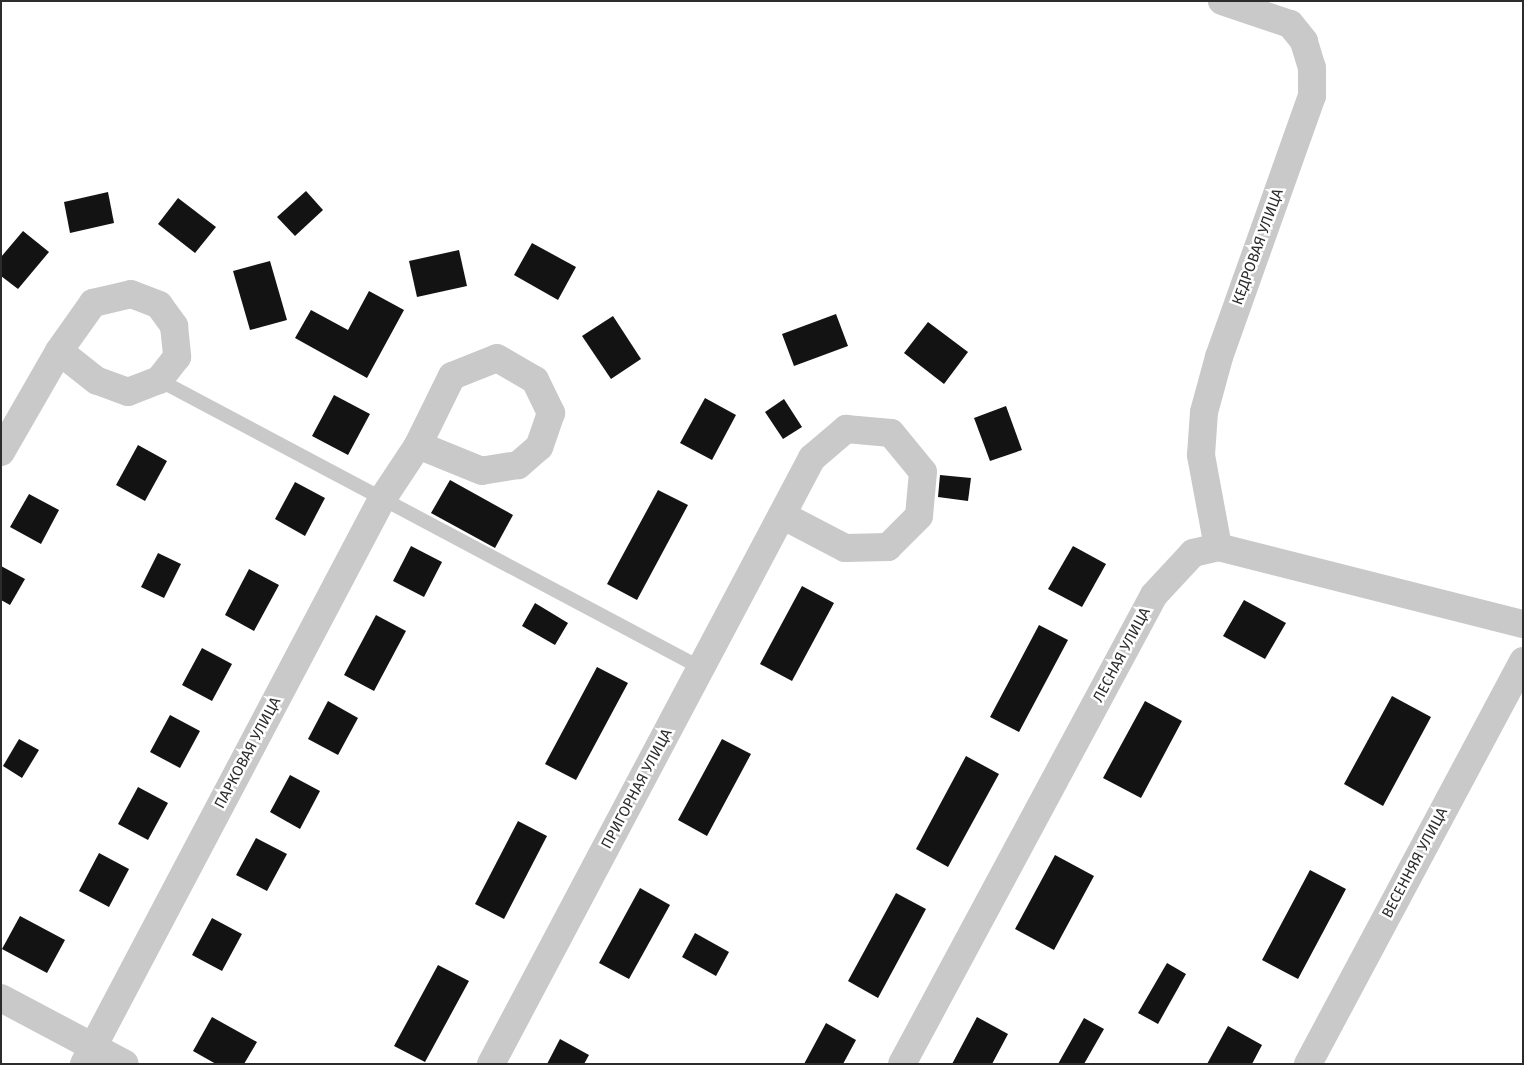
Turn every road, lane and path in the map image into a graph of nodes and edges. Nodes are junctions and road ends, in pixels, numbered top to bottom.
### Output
1 (1222, 1) edge
2 (59, 351) junction
3 (159, 380) junction
4 (3, 445) edge
5 (418, 445) junction
6 (381, 501) junction
7 (782, 515) junction
8 (1218, 548) junction
9 (1523, 624) edge
10 (1523, 662) edge
11 (701, 668) junction
12 (1, 998) edge
13 (89, 1055) edge
14 (124, 1064) edge
15 (491, 1064) edge
16 (902, 1064) edge
17 (1308, 1064) edge

1 - 8 street, КЕДРОВАЯ УЛИЦА
2 - 3 street
2 - 3 street
2 - 4 street
3 - 6 lane
5 - 5 street, ПАРКОВАЯ УЛИЦА
5 - 6 street, ПАРКОВАЯ УЛИЦА
6 - 11 lane
6 - 13 street, ПАРКОВАЯ УЛИЦА
7 - 7 street, ПРИГОРНАЯ УЛИЦА
7 - 11 street, ПРИГОРНАЯ УЛИЦА
8 - 9 street, ЛЕСНАЯ УЛИЦА
8 - 16 street, ЛЕСНАЯ УЛИЦА
10 - 17 street, ВЕСЕННЯЯ УЛИЦА
11 - 15 street, ПРИГОРНАЯ УЛИЦА
12 - 13 street
13 - 14 street

